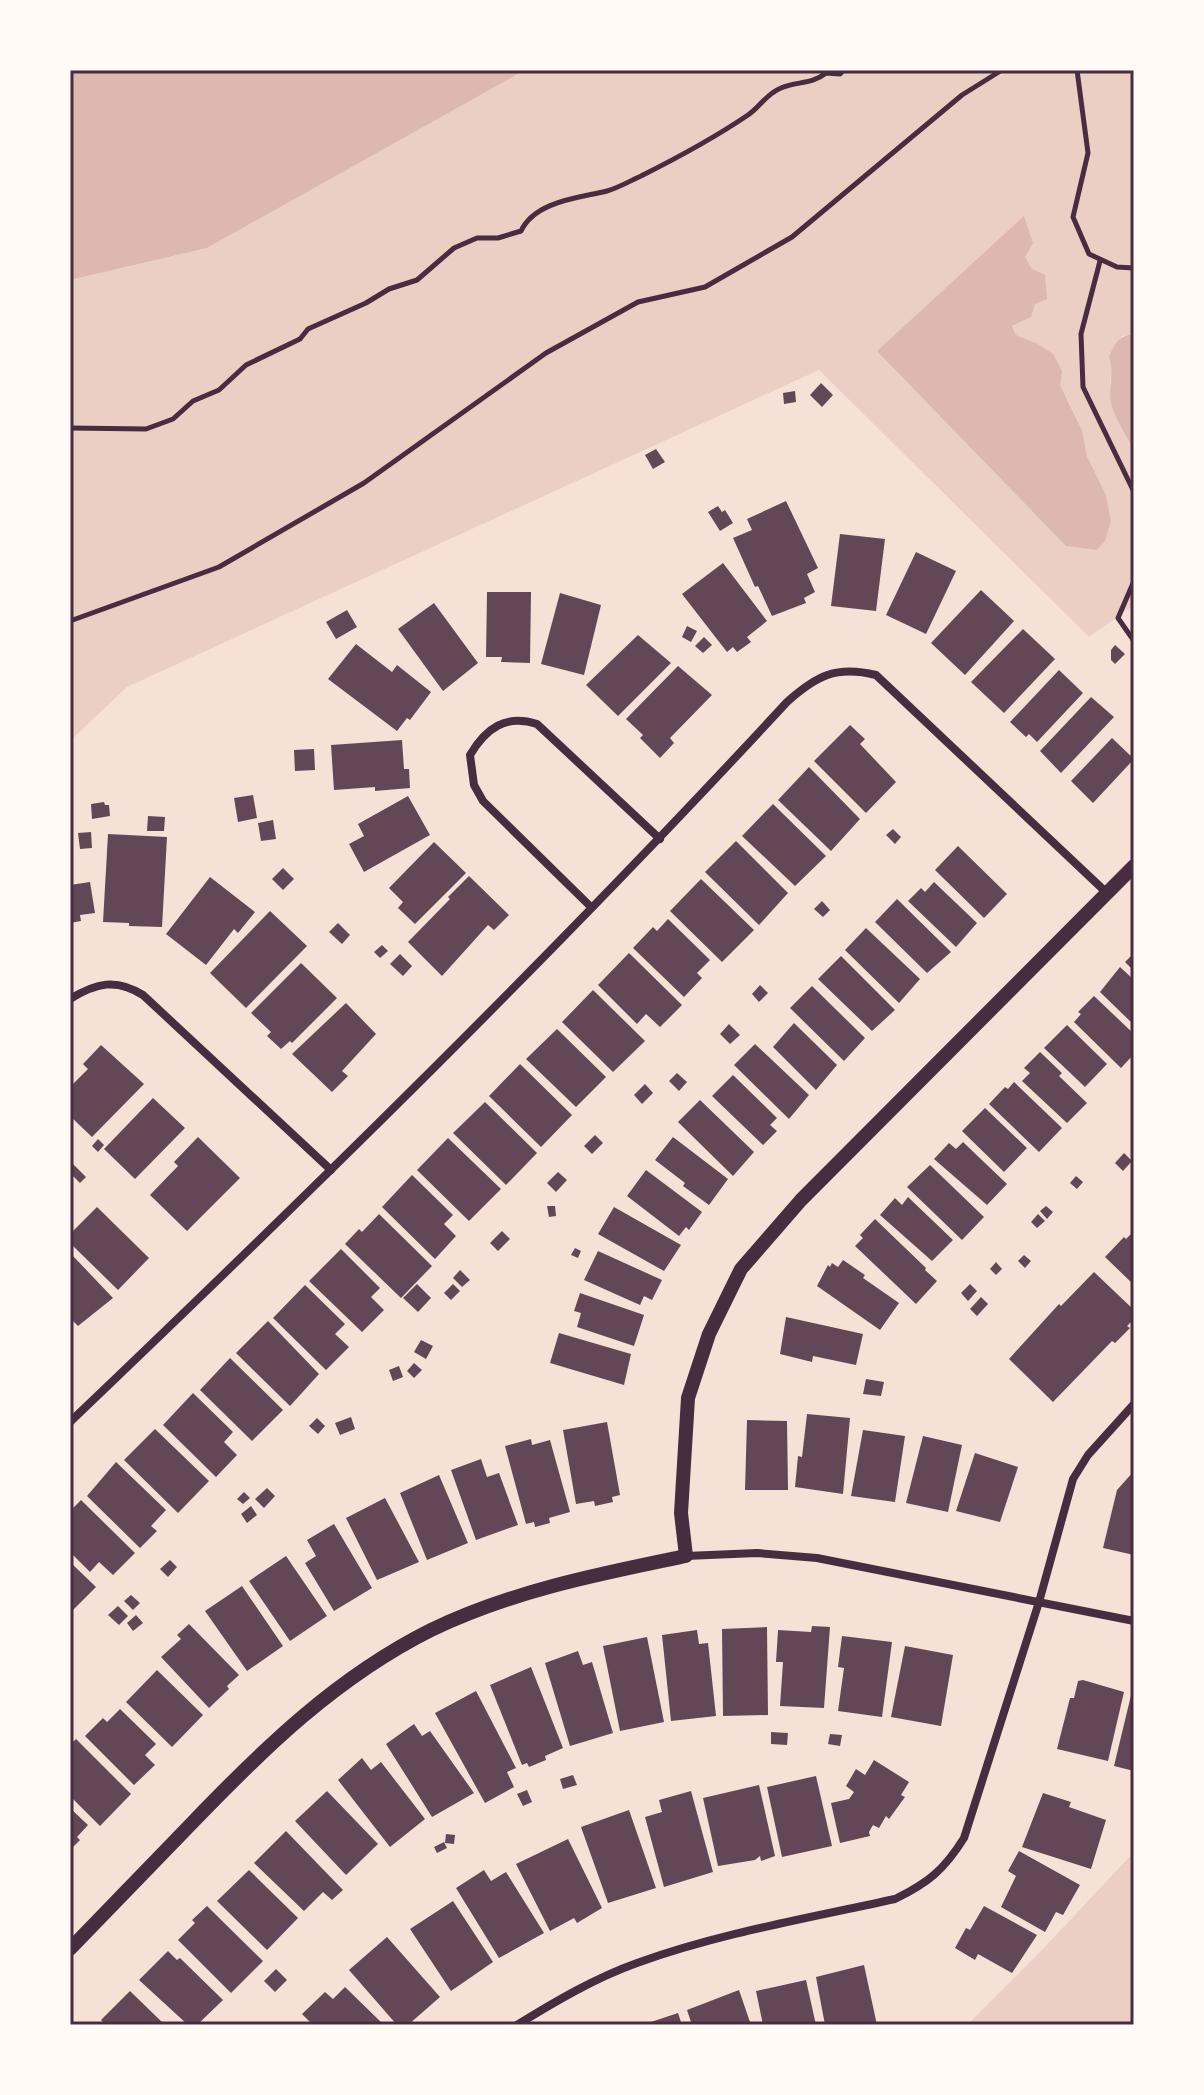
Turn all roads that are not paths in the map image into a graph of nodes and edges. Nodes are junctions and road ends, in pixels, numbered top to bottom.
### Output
1 (660, 839) junction
2 (1134, 866) edge
3 (1108, 894) junction
4 (591, 907) junction
5 (70, 999) edge
6 (331, 1170) junction
7 (1134, 1404) edge
8 (70, 1422) edge
9 (686, 1556) junction
10 (1039, 1602) junction
11 (1134, 1621) edge
12 (70, 1949) edge
13 (517, 2025) edge

1 - 3 street
1 - 4 street
1 - 4 street
2 - 3 street
3 - 9 street
4 - 6 street
5 - 6 street
6 - 8 street
7 - 10 street
9 - 10 street
9 - 12 street
10 - 11 street
10 - 13 street

